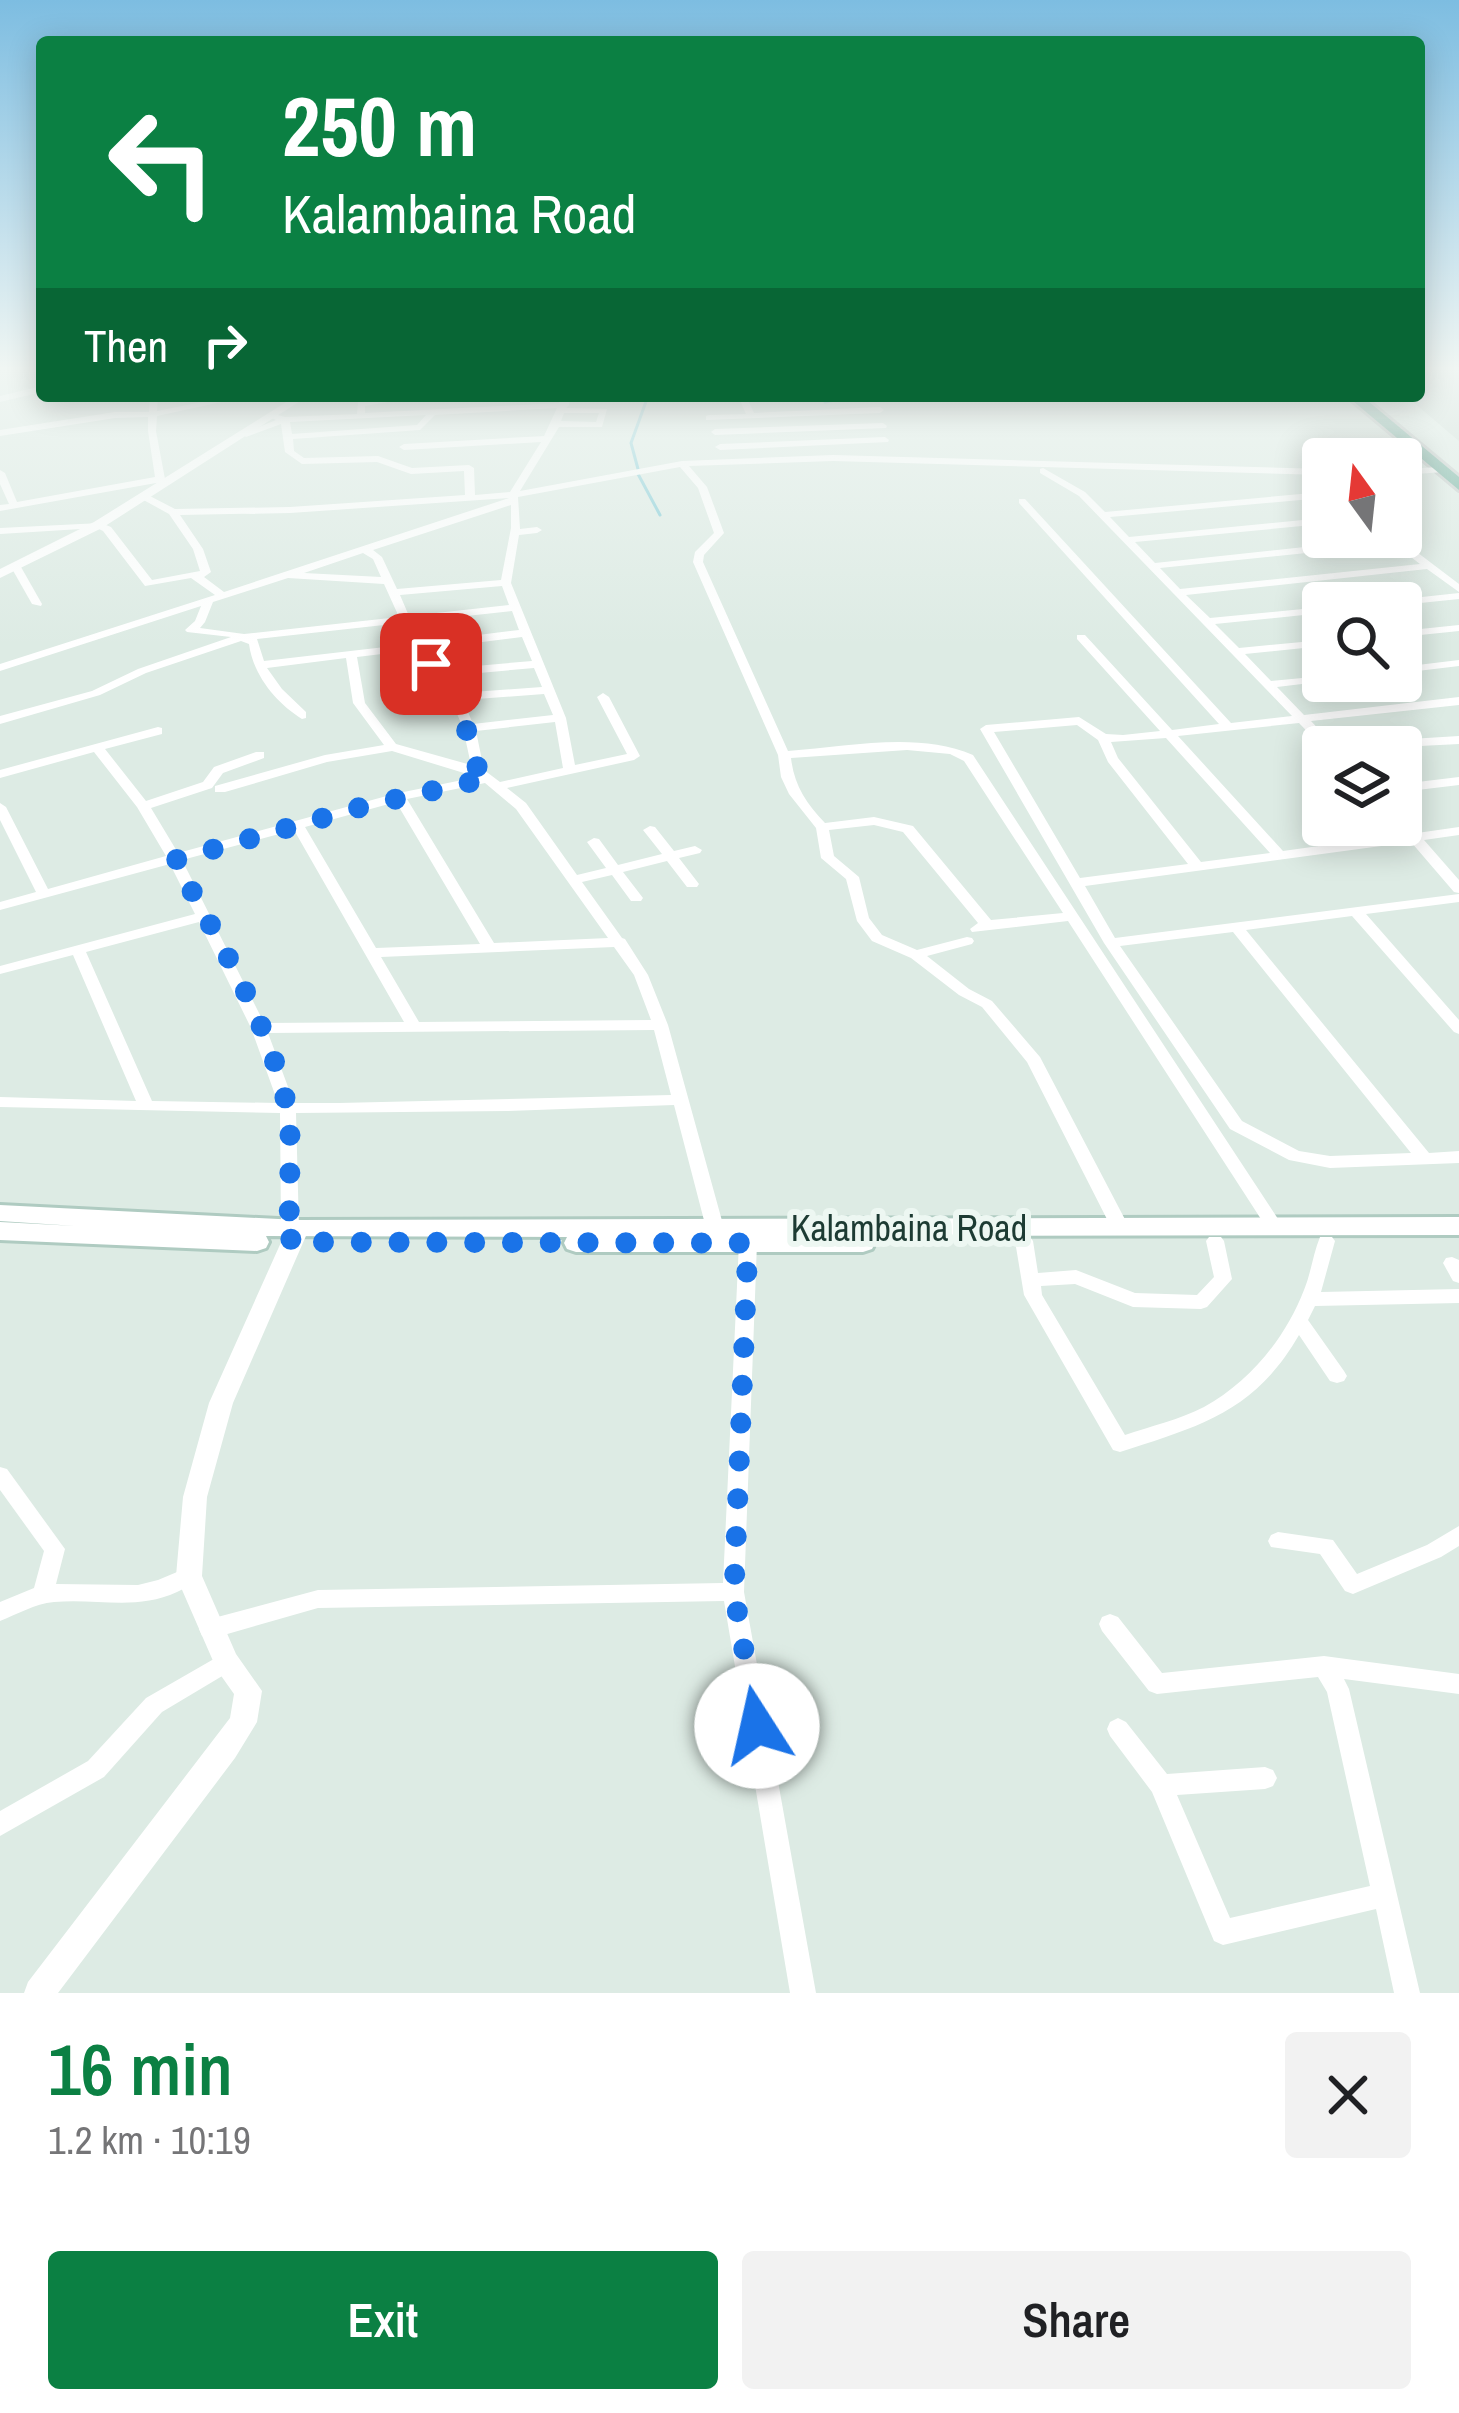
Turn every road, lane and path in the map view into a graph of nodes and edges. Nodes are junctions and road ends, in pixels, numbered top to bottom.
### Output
1 (158, 460) edge
2 (199, 460) edge
3 (394, 460) edge
4 (534, 460) edge
5 (806, 460) edge
6 (923, 460) edge
7 (1431, 460) edge
8 (1435, 460) edge
9 (725, 462) joint
10 (682, 464) junction
11 (1029, 466) junction
12 (1442, 470) junction
13 (1422, 471) edge
14 (1302, 472) edge
15 (0, 473) edge
16 (1459, 480) edge
17 (160, 481) junction
18 (143, 496) junction
19 (1302, 496) edge
20 (470, 498) junction
21 (514, 498) junction
22 (1022, 501) dead end
23 (14, 505) junction
24 (0, 508) edge
25 (172, 512) junction
26 (1102, 515) junction
27 (1302, 523) edge
28 (98, 525) junction
29 (537, 530) dead end
30 (0, 531) edge
31 (515, 532) junction
32 (1127, 540) junction
33 (1302, 549) edge
34 (365, 550) junction
35 (1418, 558) edge
36 (1154, 566) junction
37 (1429, 566) junction
38 (16, 567) junction
39 (0, 574) edge
40 (289, 575) junction
41 (197, 577) junction
42 (506, 583) junction
43 (391, 586) junction
44 (1180, 592) junction
45 (1459, 593) edge
46 (223, 596) junction
47 (1422, 599) edge
48 (208, 601) junction
49 (38, 604) dead end
50 (517, 608) junction
51 (1302, 612) edge
52 (406, 618) junction
53 (1207, 622) junction
54 (1459, 628) edge
55 (1422, 632) edge
56 (526, 633) junction
57 (243, 638) junction
58 (1081, 638) dead end
59 (1302, 645) edge
60 (418, 646) junction
61 (1235, 652) junction
62 (351, 653) junction
63 (1459, 663) edge
64 (536, 664) junction
65 (262, 665) junction
66 (1422, 667) edge
67 (0, 668) edge
68 (437, 673) junction
69 (1302, 681) edge
70 (1267, 685) junction
71 (549, 690) junction
72 (456, 697) junction
73 (603, 697) dead end
74 (1459, 701) edge
75 (302, 715) dead end
76 (560, 718) junction
77 (0, 720) edge
78 (1305, 720) junction
79 (1310, 726) edge
80 (469, 728) junction
81 (1229, 728) junction
82 (158, 731) dead end
83 (1167, 734) junction
84 (1103, 738) junction
85 (1459, 740) edge
86 (1422, 742) edge
87 (392, 747) junction
88 (97, 748) junction
89 (260, 755) dead end
90 (784, 755) junction
91 (569, 770) junction
92 (0, 773) edge
93 (489, 778) junction
94 (1459, 781) edge
95 (1422, 785) edge
96 (220, 789) dead end
97 (399, 797) junction
98 (142, 806) junction
99 (0, 807) edge
100 (297, 824) junction
101 (822, 827) junction
102 (650, 830) dead end
103 (1459, 831) edge
104 (1422, 836) edge
105 (16, 840) junction
106 (594, 842) dead end
107 (0, 845) edge
108 (1422, 845) edge
109 (1355, 846) edge
110 (695, 850) dead end
111 (669, 856) junction
112 (1281, 857) junction
113 (175, 860) junction
114 (1198, 868) junction
115 (615, 870) junction
116 (574, 880) junction
117 (1077, 883) junction
118 (692, 884) dead end
119 (1457, 887) edge
120 (44, 894) junction
121 (636, 898) dead end
122 (0, 906) edge
123 (1357, 913) junction
124 (206, 916) junction
125 (1069, 917) junction
126 (1238, 928) junction
127 (977, 932) junction
128 (620, 942) junction
129 (1112, 944) junction
130 (490, 948) junction
131 (78, 950) junction
132 (371, 953) junction
133 (916, 955) junction
134 (0, 970) edge
135 (413, 1025) junction
136 (660, 1025) junction
137 (259, 1028) junction
138 (1459, 1029) edge
139 (678, 1100) junction
140 (0, 1102) edge
141 (146, 1105) junction
142 (288, 1109) junction
143 (1459, 1156) edge
144 (1425, 1160) junction
145 (0, 1213) edge
146 (1459, 1226) edge
147 (715, 1228) junction
148 (1121, 1228) junction
149 (1276, 1229) junction
150 (0, 1231) edge
151 (292, 1233) junction
152 (1024, 1241) junction
153 (1216, 1241) junction
154 (1326, 1241) junction
155 (748, 1243) junction
156 (1457, 1259) edge
157 (1030, 1280) junction
158 (1459, 1296) edge
159 (1313, 1299) junction
160 (1298, 1319) junction
161 (1337, 1376) dead end
162 (0, 1474) edge
163 (1459, 1535) edge
164 (1278, 1541) dead end
165 (189, 1576) junction
166 (44, 1590) junction
167 (734, 1592) junction
168 (0, 1612) edge
169 (1109, 1624) dead end
170 (210, 1629) junction
171 (226, 1662) junction
172 (1324, 1666) junction
173 (1459, 1684) edge
174 (1118, 1729) dead end
175 (1264, 1778) dead end
176 (1161, 1785) junction
177 (0, 1824) edge
178 (1385, 1895) junction
179 (39, 1993) edge
180 (803, 1993) edge
181 (1408, 1993) edge

1 - 17 street
2 - 17 street
3 - 20 street
4 - 21 street
5 - 9 street
6 - 11 street
7 - 12 main road
8 - 16 main road
9 - 10 street
10 - 21 street
10 - 90 street
11 - 14 street
11 - 26 street
12 - 13 street
12 - 16 main road
15 - 23 street
17 - 18 street
17 - 23 street
18 - 25 street
18 - 28 street
19 - 26 street
20 - 21 street
20 - 25 street
21 - 31 street
21 - 34 street
22 - 81 street
23 - 24 street
25 - 41 street
26 - 32 street
27 - 32 street
28 - 30 street
28 - 38 street
28 - 41 street
29 - 31 street
31 - 42 street
32 - 36 street
33 - 36 street
34 - 40 street
34 - 43 street
35 - 37 street
36 - 44 street
37 - 44 street
37 - 45 street
38 - 39 street
38 - 49 street
40 - 43 street
40 - 46 street
41 - 46 street
42 - 43 street
42 - 50 street
43 - 52 street
44 - 53 street
45 - 47 street
46 - 48 street
48 - 57 street
48 - 67 street
50 - 52 street
50 - 56 street
51 - 53 street
52 - 57 street
52 - 60 street
53 - 61 street
54 - 55 street
56 - 60 street
56 - 64 street
57 - 65 street
57 - 77 street
58 - 83 street
59 - 61 street
60 - 62 street
60 - 68 street
61 - 70 street
62 - 65 street
62 - 87 street
63 - 66 street
64 - 68 street
64 - 71 street
65 - 75 street
68 - 72 street
69 - 70 street
70 - 78 street
71 - 72 street
71 - 76 street
72 - 80 street
73 - 91 street
74 - 78 street
76 - 80 street
76 - 91 street
78 - 79 street
78 - 81 street
80 - 93 street
81 - 83 street
82 - 88 street
83 - 84 street
83 - 112 street
84 - 114 street
84 - 117 street
85 - 86 street
87 - 93 street
87 - 96 street
88 - 92 street
88 - 98 street
89 - 98 street
90 - 101 street
90 - 125 street
91 - 93 street
93 - 97 street
93 - 116 street
94 - 95 street
97 - 100 street
97 - 130 street
98 - 113 street
99 - 105 street
100 - 113 street
100 - 132 street
101 - 127 street
101 - 133 street
102 - 111 street
103 - 104 street
105 - 107 street
105 - 120 street
106 - 115 street
108 - 119 street
109 - 112 street
110 - 111 street
111 - 115 street
111 - 118 street
112 - 114 street
113 - 120 street
113 - 124 street
114 - 117 street
115 - 116 street
115 - 121 street
116 - 128 street
117 - 129 street
119 - 123 street
120 - 122 street
123 - 126 street
123 - 138 street
124 - 131 street
124 - 137 street
125 - 127 street
125 - 149 street
126 - 129 street
126 - 144 street
127 - 133 street
128 - 130 street
128 - 136 street
129 - 144 street
130 - 132 street
131 - 134 street
131 - 141 street
132 - 135 street
133 - 148 street
135 - 136 street
135 - 137 street
136 - 139 street
137 - 142 street
139 - 142 street
139 - 147 street
140 - 141 street
141 - 142 street
142 - 151 street
143 - 144 street
145 - 151 main road, Kalambaina Road
146 - 149 main road, Kalambaina Road
147 - 148 main road, Kalambaina Road
147 - 151 main road, Kalambaina Road
148 - 149 main road, Kalambaina Road
150 - 151 main road, Kalambaina Road
151 - 155 main road, Kalambaina Road
151 - 165 street
152 - 153 main road, Kalambaina Road
152 - 155 main road, Kalambaina Road
152 - 157 street
153 - 154 main road, Kalambaina Road
153 - 157 street
154 - 156 main road, Kalambaina Road
154 - 159 street
155 - 167 street
157 - 160 street
158 - 159 street
159 - 160 street
160 - 161 street
162 - 166 street
163 - 164 street
165 - 166 street
165 - 170 street
166 - 168 street
167 - 170 street
167 - 180 street
169 - 172 street
170 - 171 street
171 - 177 street
171 - 179 street
172 - 173 street
172 - 178 street
174 - 176 street
175 - 176 street
176 - 178 street
178 - 181 street

